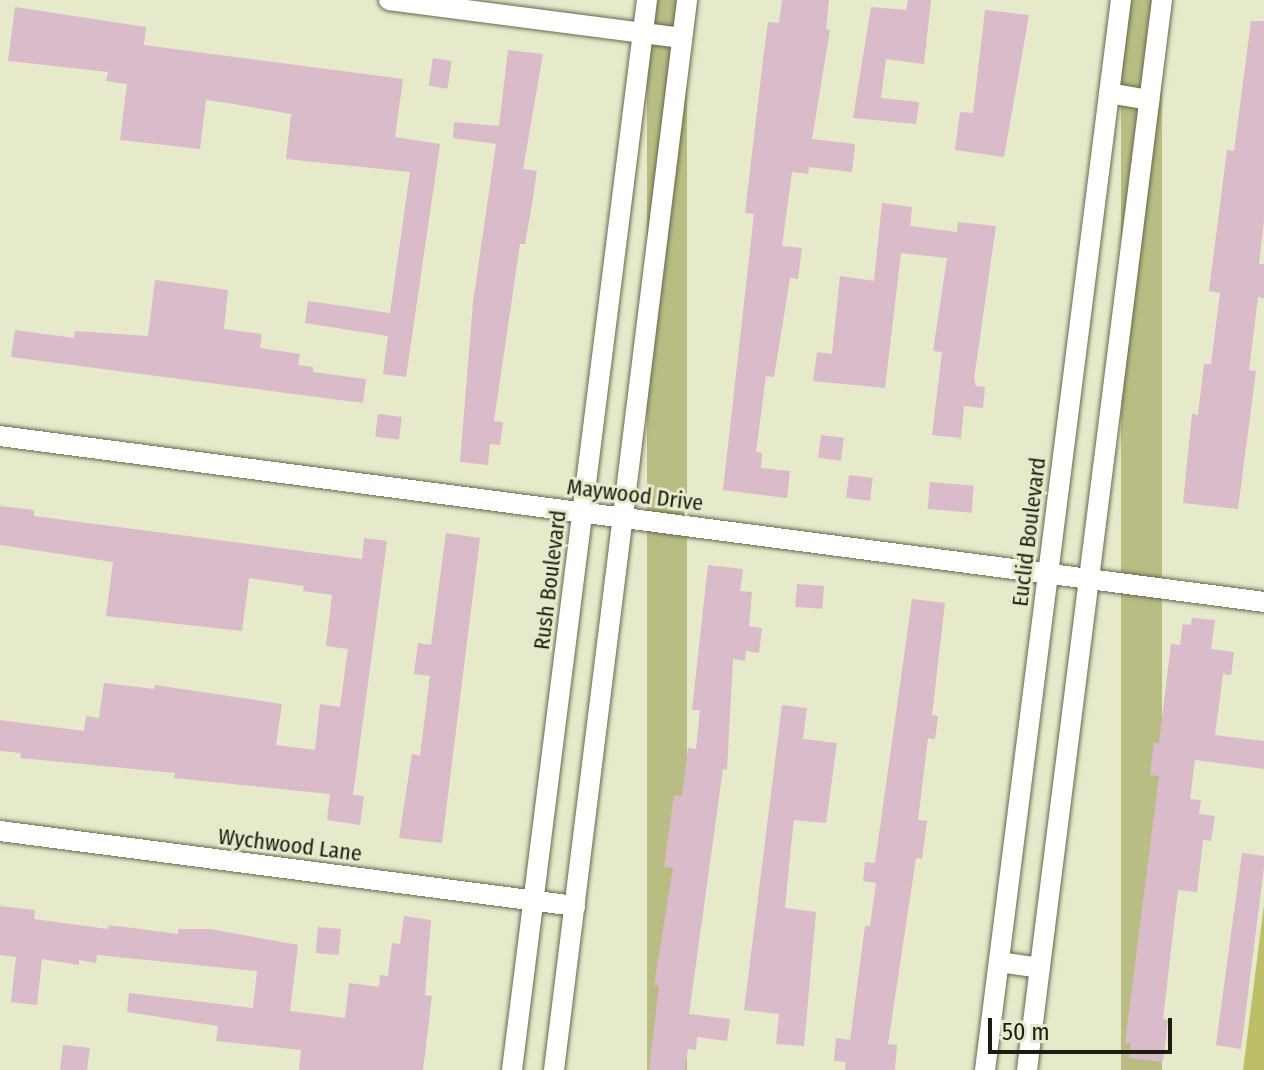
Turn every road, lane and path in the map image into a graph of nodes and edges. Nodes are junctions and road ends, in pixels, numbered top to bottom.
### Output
1 (389, 0) edge
2 (647, 0) edge
3 (687, 0) edge
4 (1121, 0) edge
5 (1162, 0) edge
6 (643, 33) junction
7 (682, 38) junction
8 (1109, 93) junction
9 (1149, 100) junction
10 (0, 436) edge
11 (582, 512) junction
12 (622, 518) junction
13 (1048, 574) junction
14 (1089, 579) junction
15 (1264, 602) edge
16 (0, 831) edge
17 (533, 901) junction
18 (575, 906) junction
19 (999, 962) junction
20 (1040, 968) junction
21 (512, 1070) edge
22 (554, 1070) edge
23 (985, 1070) edge
24 (1027, 1070) edge

1 - 6 street
2 - 6 street, Rush Boulevard
3 - 7 street
4 - 8 street, Euclid Boulevard
5 - 9 street
6 - 7 street
6 - 11 street, Rush Boulevard
7 - 12 street
8 - 9 street
8 - 13 street, Euclid Boulevard
9 - 14 street
10 - 11 street, Maywood Drive
11 - 12 street, Maywood Drive
11 - 17 street, Rush Boulevard
12 - 13 street, Maywood Drive
12 - 18 street
13 - 14 street, Maywood Drive
13 - 19 street, Euclid Boulevard
14 - 15 street, Maywood Drive
14 - 20 street
16 - 17 street, Wychwood Lane
17 - 18 street, Wychwood Lane
17 - 21 street, Rush Boulevard
18 - 22 street
19 - 20 street
19 - 23 street, Euclid Boulevard
20 - 24 street

